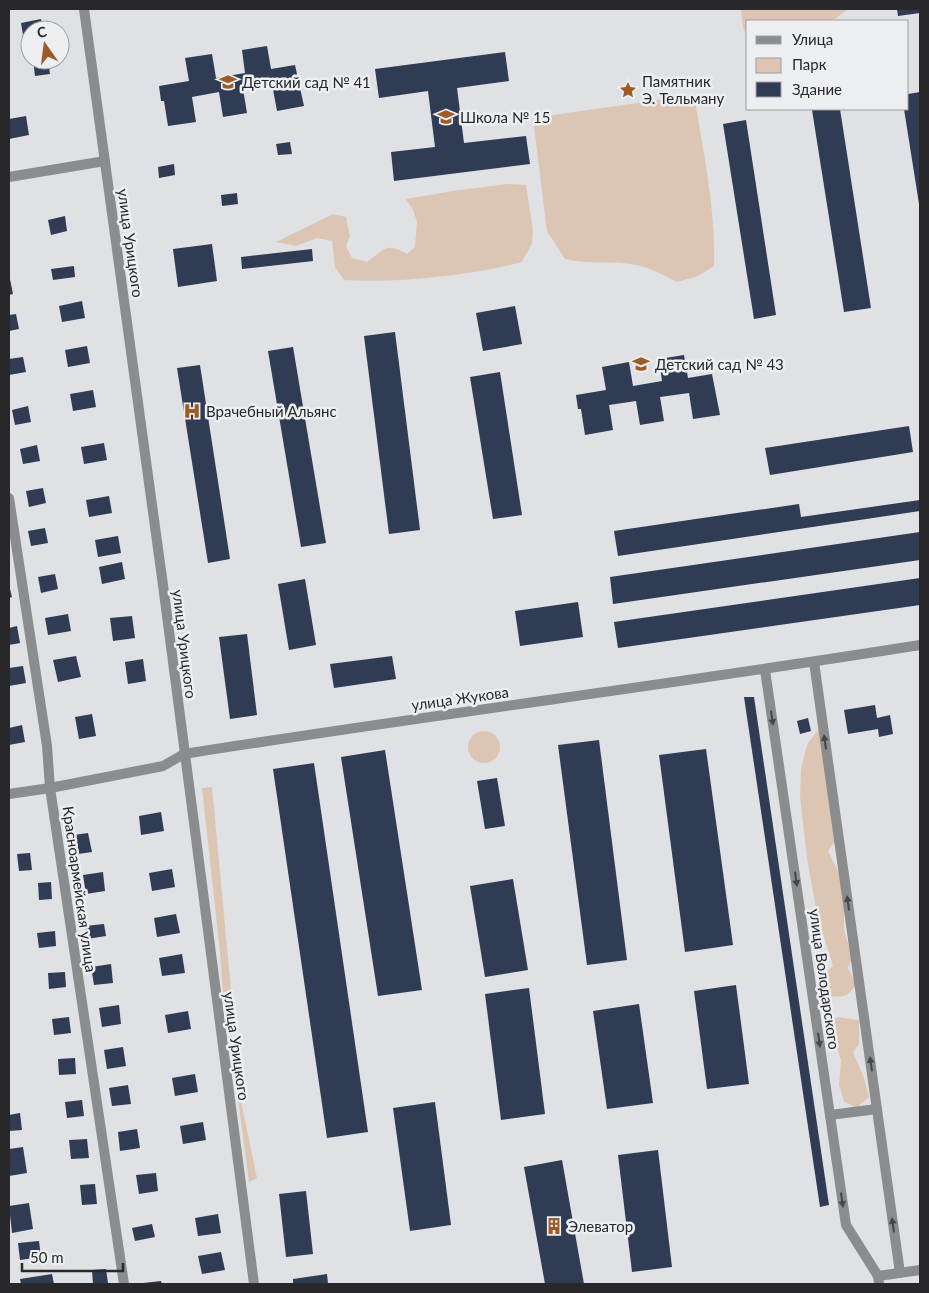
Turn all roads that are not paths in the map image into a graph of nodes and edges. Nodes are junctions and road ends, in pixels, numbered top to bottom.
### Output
1 (84, 9) edge
2 (105, 161) junction
3 (9, 177) edge
4 (9, 498) edge
5 (920, 645) edge
6 (814, 662) junction
7 (765, 670) junction
8 (184, 754) junction
9 (50, 788) junction
10 (9, 794) edge
11 (877, 1109) junction
12 (830, 1115) junction
13 (920, 1270) edge
14 (900, 1273) junction
15 (879, 1280) edge
16 (124, 1284) edge
17 (254, 1284) edge

1 - 2 street, улица Урицкого
2 - 3 street
2 - 8 street, улица Урицкого
4 - 9 street, Красноармейская улица
5 - 6 street, улица Жукова
6 - 7 street, улица Жукова
11 -> 6 street
7 - 8 street, улица Жукова
7 -> 12 street, улица Володарского
8 - 9 street, улица Жукова
8 - 17 street, улица Урицкого
9 - 10 street, улица Жукова
9 - 16 street, Красноармейская улица
11 - 12 street
14 -> 11 street
12 -> 15 street, улица Володарского
13 - 14 street
14 - 15 street

